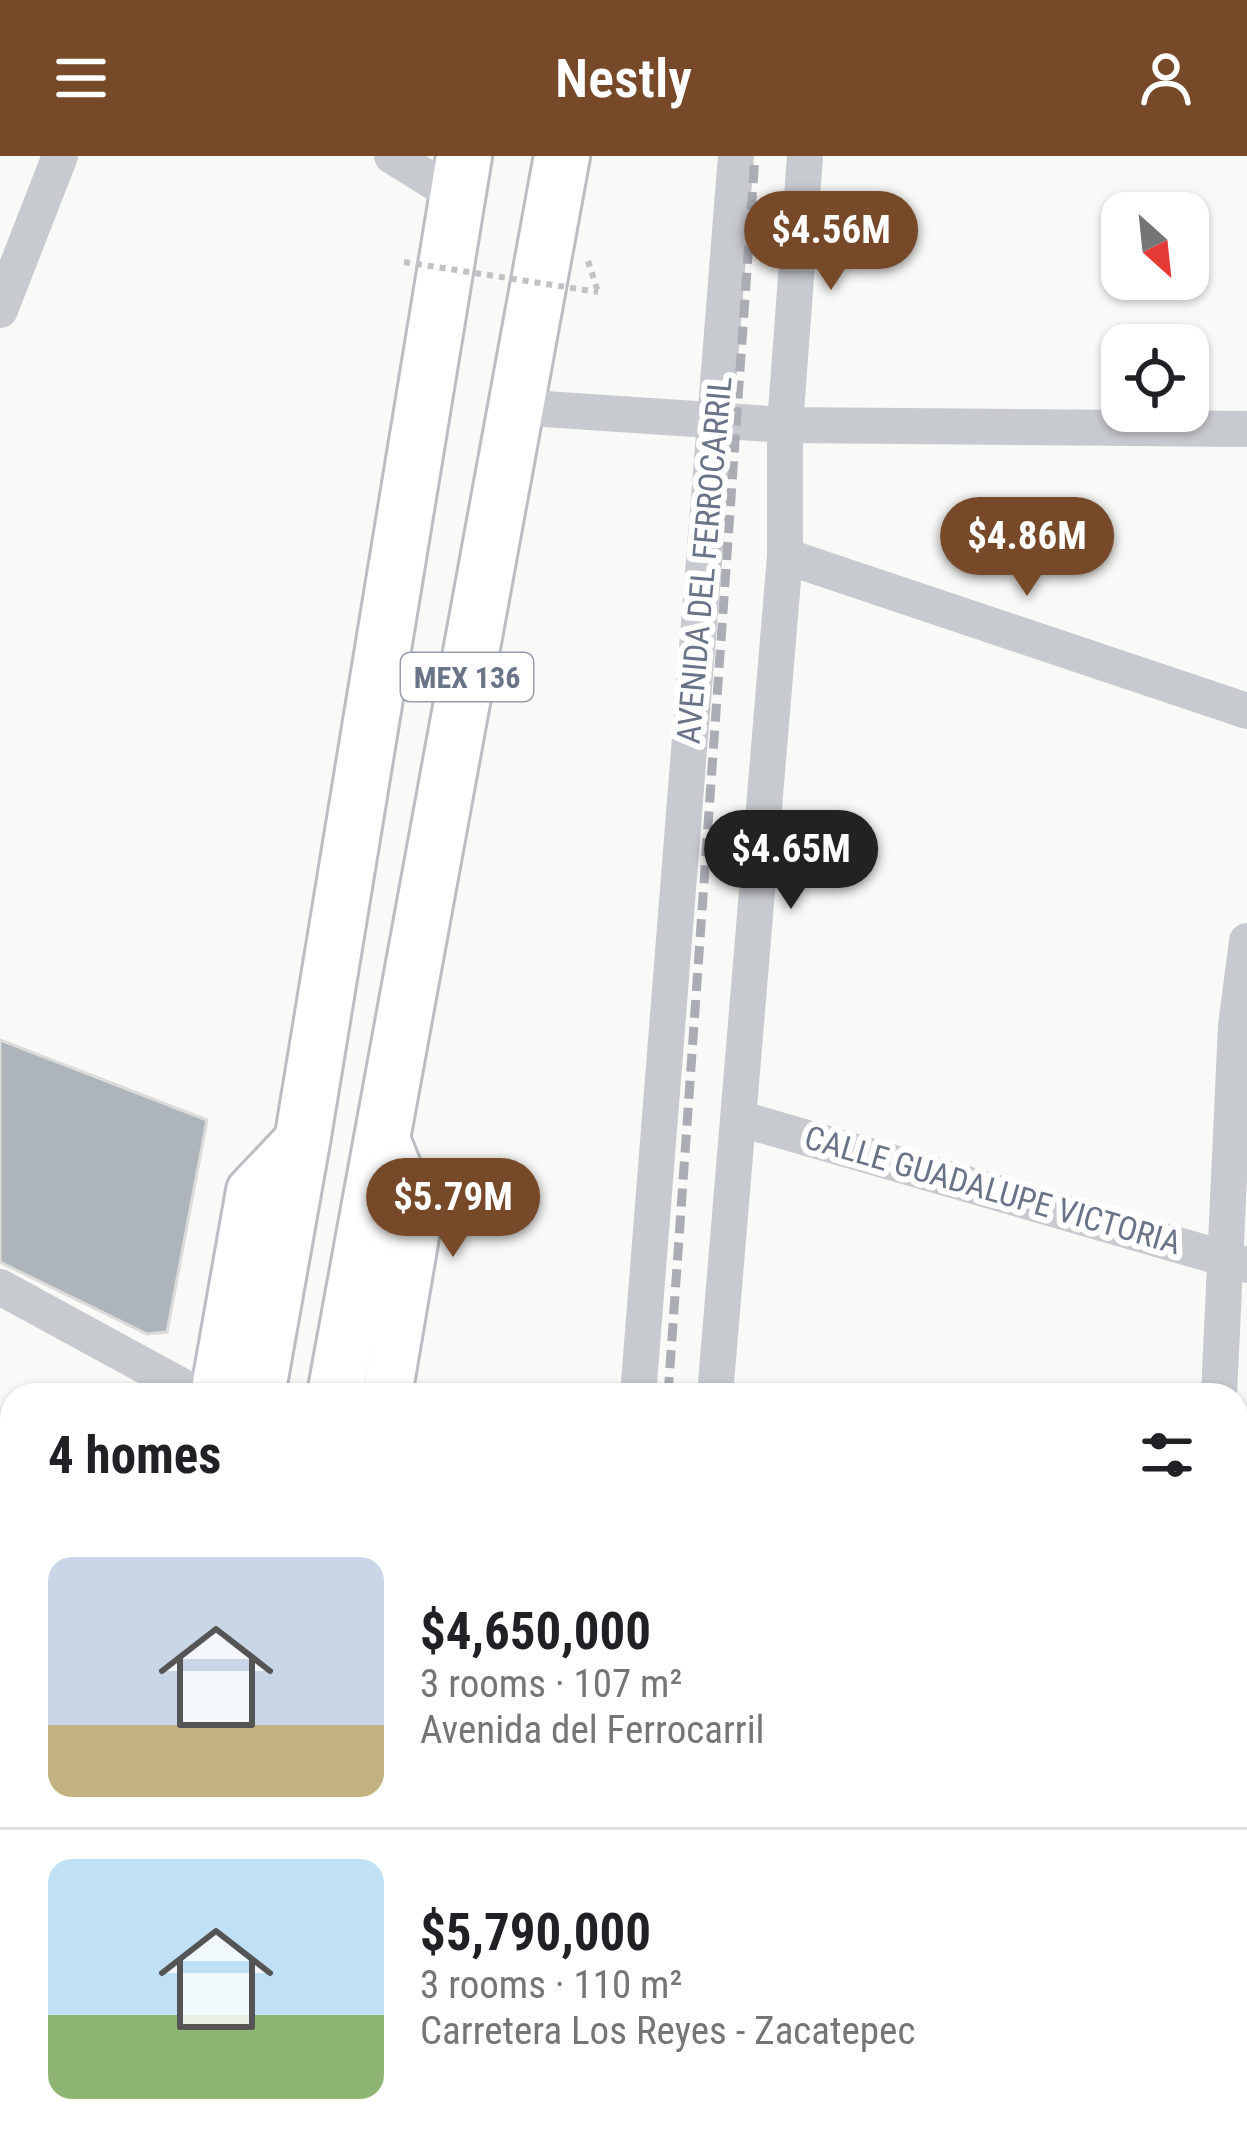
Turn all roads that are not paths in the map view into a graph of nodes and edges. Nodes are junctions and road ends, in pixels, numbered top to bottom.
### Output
1 (60, 156) edge
2 (392, 156) edge
3 (562, 156) edge
4 (736, 156) edge
5 (805, 156) edge
6 (461, 176) edge
7 (1, 306) edge
8 (515, 407) junction
9 (716, 420) junction
10 (785, 425) junction
11 (1247, 429) edge
12 (784, 556) junction
13 (1247, 711) edge
14 (1247, 941) edge
15 (738, 1118) junction
16 (303, 1136) junction
17 (385, 1139) junction
18 (1236, 1260) edge
19 (0, 1288) edge
20 (176, 1383) edge
21 (217, 1383) edge
22 (259, 1383) edge
23 (337, 1383) edge
24 (389, 1383) edge
25 (639, 1383) edge
26 (716, 1383) edge
27 (1221, 1383) edge

1 - 7 street
2 - 6 street
3 - 8 main road, MEX 136
4 - 9 street, AVENIDA DEL FERROCARRIL
5 - 10 street, AVENIDA DEL FERROCARRIL
6 - 16 main road, MEX 136
8 - 9 street
8 - 17 main road, MEX 136
9 - 10 street
9 - 25 street, AVENIDA DEL FERROCARRIL
10 - 11 street
10 - 12 street, AVENIDA DEL FERROCARRIL
12 - 13 street
12 - 15 street, AVENIDA DEL FERROCARRIL
14 - 18 street
15 - 18 street, CALLE GUADALUPE VICTORIA
15 - 26 street, AVENIDA DEL FERROCARRIL
16 - 21 street
16 - 22 main road, MEX 136
17 - 23 main road, MEX 136
17 - 24 street
18 - 27 street
19 - 20 street

